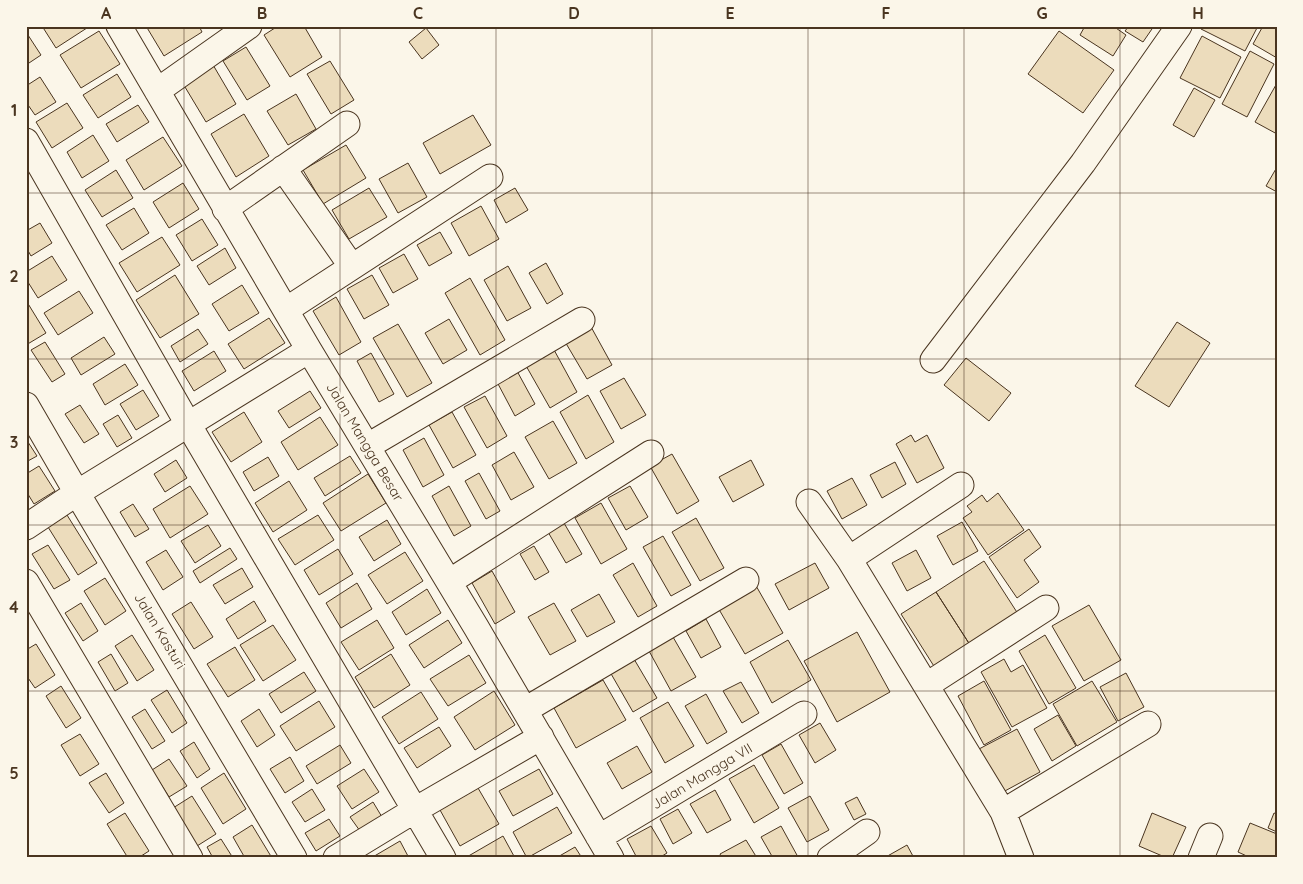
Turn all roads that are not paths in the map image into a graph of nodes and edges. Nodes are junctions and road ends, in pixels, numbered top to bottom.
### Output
1 (119, 26) edge
2 (249, 26) edge
3 (1179, 26) edge
4 (158, 91) junction
5 (347, 124) dead end
6 (26, 141) edge
7 (283, 168) junction
8 (490, 177) dead end
9 (225, 209) junction
10 (352, 267) junction
11 (286, 310) junction
12 (582, 320) dead end
13 (308, 350) junction
14 (933, 360) dead end
15 (26, 405) edge
16 (188, 424) junction
17 (368, 446) junction
18 (651, 453) dead end
19 (961, 485) dead end
20 (77, 493) junction
21 (809, 502) dead end
22 (26, 527) edge
23 (849, 559) junction
24 (746, 580) dead end
25 (26, 582) edge
26 (449, 582) junction
27 (1046, 608) dead end
28 (927, 685) junction
29 (525, 710) junction
30 (804, 714) dead end
31 (1148, 724) dead end
32 (541, 737) junction
33 (415, 810) junction
34 (1003, 812) junction
35 (867, 832) dead end
36 (598, 836) junction
37 (190, 858) edge
38 (294, 858) edge
39 (336, 858) edge
40 (443, 858) edge
41 (611, 858) edge
42 (830, 858) edge
43 (1021, 858) edge

1 - 4 street, Jalan Mangga Besar
2 - 4 street
3 - 14 street
4 - 9 street, Jalan Mangga Besar
5 - 7 street
6 - 16 street
7 - 9 street
7 - 10 street
8 - 10 street
9 - 11 street, Jalan Mangga Besar
10 - 11 street
11 - 13 street, Jalan Mangga Besar
12 - 17 street
13 - 16 street
13 - 17 street, Jalan Mangga Besar
15 - 20 street, Jalan Kasturi
16 - 20 street
16 - 33 street
17 - 26 street, Jalan Mangga Besar
18 - 26 street
19 - 23 street
20 - 22 street
20 - 38 street, Jalan Kasturi
21 - 23 street
23 - 28 street
24 - 29 street
25 - 37 street
26 - 29 street, Jalan Mangga Besar
27 - 28 street
28 - 34 street
29 - 32 street, Jalan Mangga Besar
30 - 36 street, Jalan Mangga VII
31 - 34 street
32 - 33 street
32 - 36 street, Jalan Mangga Besar
33 - 39 street
33 - 40 street
34 - 43 street
35 - 42 street
36 - 41 street, Jalan Mangga Besar

